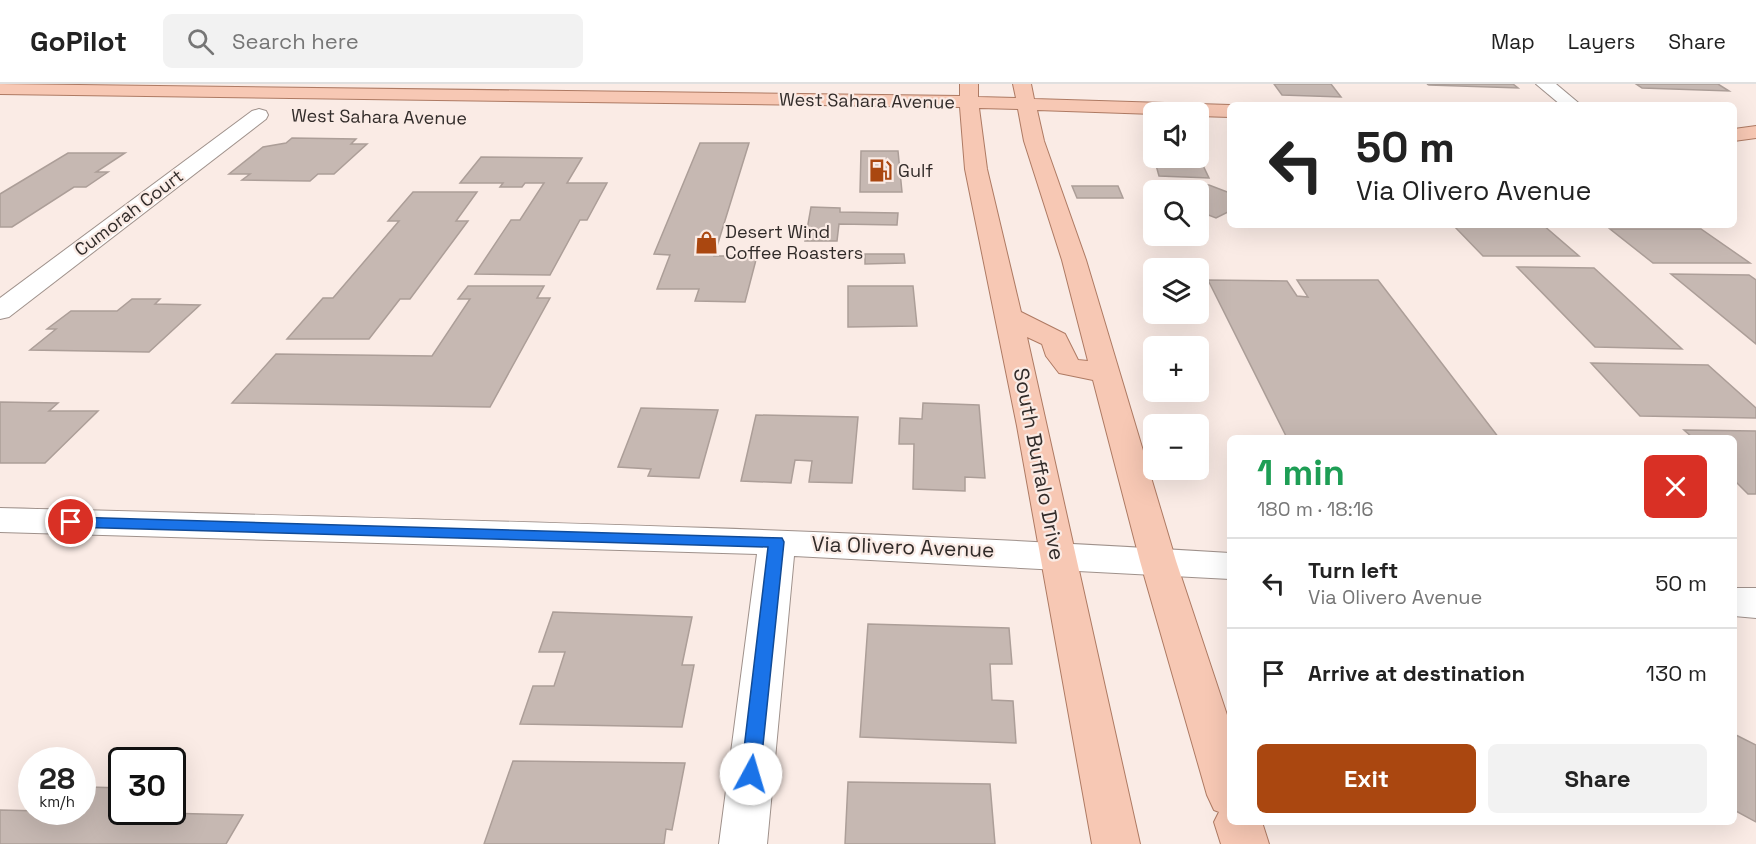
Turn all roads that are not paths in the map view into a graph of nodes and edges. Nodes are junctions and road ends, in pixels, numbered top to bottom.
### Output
1 (1022, 84) edge
2 (1545, 84) edge
3 (0, 89) edge
4 (1568, 102) edge
5 (1227, 111) edge
6 (969, 112) edge
7 (223, 114) dead end
8 (259, 115) junction
9 (282, 115) dead end
10 (1030, 120) junction
11 (1737, 129) edge
12 (1756, 131) edge
13 (1738, 146) edge
14 (0, 311) edge
15 (1008, 316) junction
16 (1106, 373) junction
17 (0, 520) edge
18 (777, 542) junction
19 (1058, 554) junction
20 (1158, 561) junction
21 (1227, 566) edge
22 (1737, 602) edge
23 (1756, 603) edge
24 (1227, 785) edge
25 (1239, 825) edge
26 (743, 844) edge
27 (1116, 844) edge
28 (1245, 844) edge

1 - 10 main road
2 - 4 street
3 - 6 main road, West Sahara Avenue
5 - 10 main road, West Sahara Avenue
6 - 10 main road, West Sahara Avenue
6 - 15 main road, South Buffalo Drive
7 - 8 main road, West Sahara Avenue
8 - 9 main road, West Sahara Avenue
8 - 14 street, Cumorah Court
10 - 16 main road
11 - 12 main road
12 - 13 main road
15 - 16 main road
15 - 19 main road, South Buffalo Drive
16 - 20 main road
17 - 18 street, Via Olivero Avenue
18 - 19 street, Via Olivero Avenue
18 - 26 street
19 - 20 street, Via Olivero Avenue
19 - 27 main road, South Buffalo Drive
20 - 21 street, Via Olivero Avenue
20 - 24 main road
22 - 23 street
25 - 28 main road

